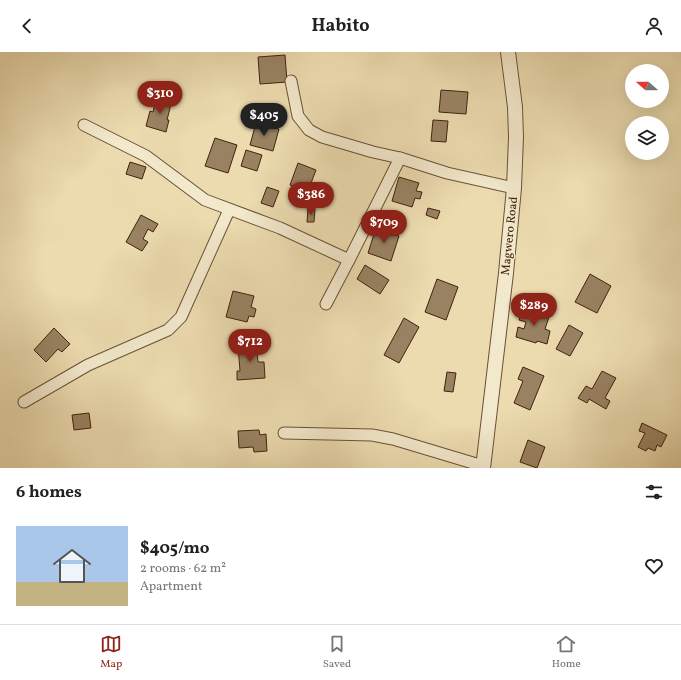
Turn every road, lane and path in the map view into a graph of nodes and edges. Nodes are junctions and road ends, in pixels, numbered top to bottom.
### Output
1 (508, 52) edge
2 (291, 81) dead end
3 (84, 125) dead end
4 (400, 158) junction
5 (514, 188) junction
6 (229, 210) junction
7 (349, 260) junction
8 (326, 304) dead end
9 (24, 402) dead end
10 (284, 433) dead end
11 (483, 467) edge

1 - 5 street, Magwero Road
2 - 4 street
3 - 6 street
4 - 5 street
4 - 7 street
5 - 11 street, Magwero Road
6 - 7 street
6 - 9 street
7 - 8 street
10 - 11 street

